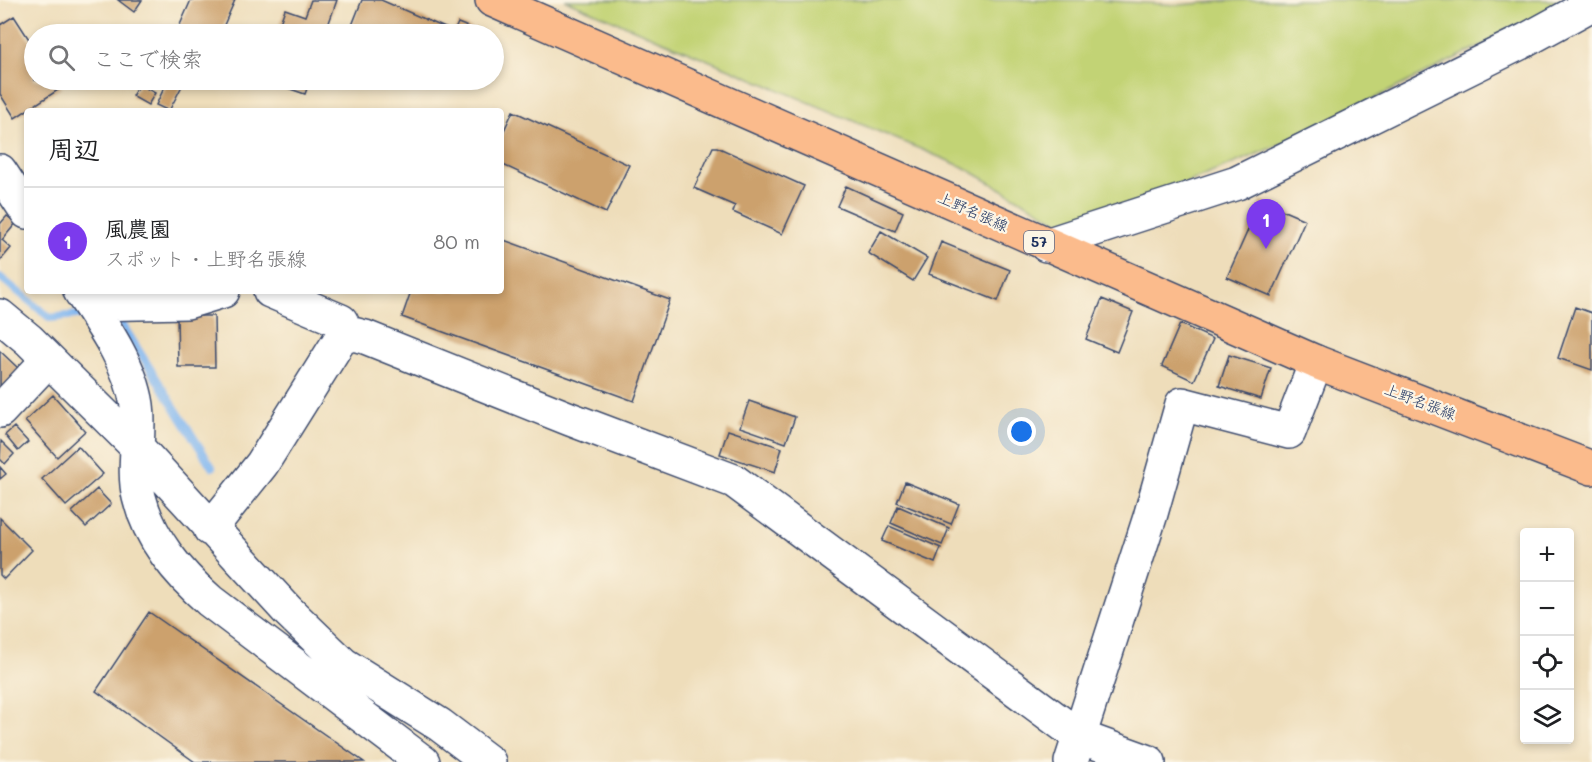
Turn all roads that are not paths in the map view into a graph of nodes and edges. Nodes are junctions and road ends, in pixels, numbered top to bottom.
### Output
1 (492, 0) edge
2 (1592, 4) edge
3 (0, 171) edge
4 (24, 207) edge
5 (1046, 245) junction
6 (213, 294) edge
7 (276, 294) edge
8 (90, 306) edge
9 (0, 316) edge
10 (348, 335) junction
11 (48, 360) junction
12 (1316, 362) junction
13 (0, 411) edge
14 (136, 446) junction
15 (1592, 468) edge
16 (210, 529) junction
17 (1076, 750) edge
18 (423, 762) edge
19 (489, 762) edge
20 (1149, 762) edge

1 - 5 main road, 上野名張線 / 57
2 - 5 street
3 - 4 street
5 - 12 main road, 上野名張線 / 57
6 - 8 street
7 - 10 street
8 - 14 street
9 - 11 street
10 - 16 street
10 - 17 street
11 - 13 street
11 - 14 street
12 - 15 main road, 上野名張線 / 57
12 - 17 street
14 - 16 street
14 - 18 street
16 - 19 street
17 - 20 street

